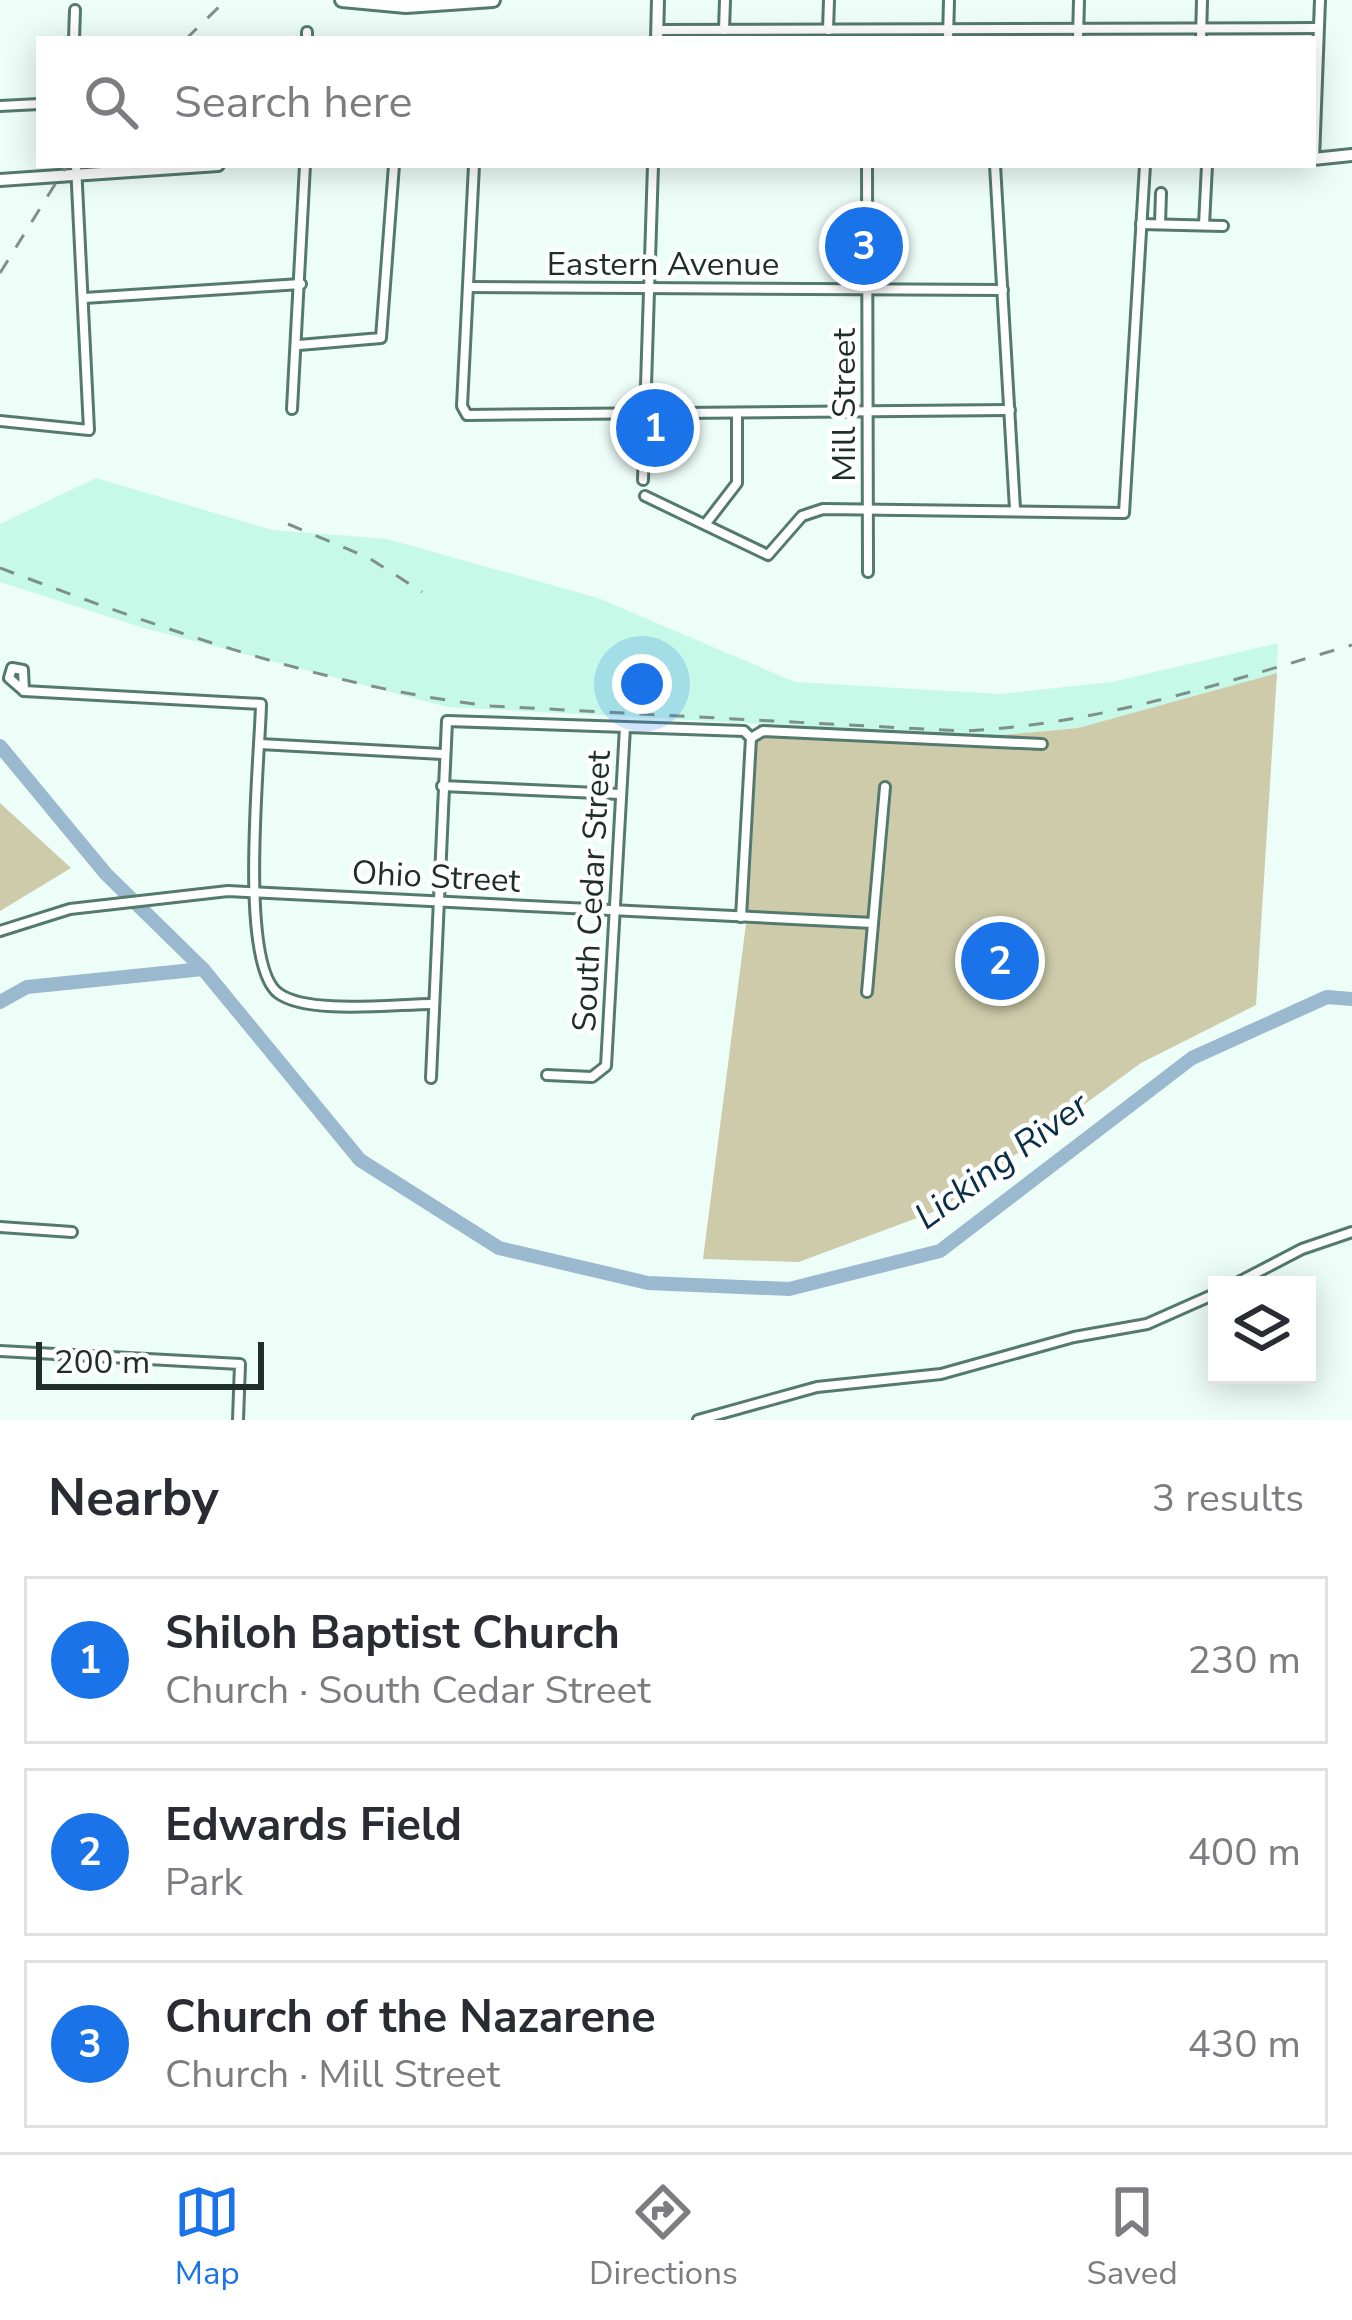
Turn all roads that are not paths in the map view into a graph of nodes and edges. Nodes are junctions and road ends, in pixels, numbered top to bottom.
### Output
1 (342, 0) edge
2 (396, 0) edge
3 (494, 0) edge
4 (658, 0) edge
5 (725, 0) edge
6 (829, 0) edge
7 (949, 0) edge
8 (1079, 0) edge
9 (1202, 0) edge
10 (1320, 0) edge
11 (378, 2) edge
12 (75, 10) dead end
13 (1318, 28) junction
14 (724, 30) junction
15 (828, 30) junction
16 (657, 34) edge
17 (1201, 34) edge
18 (806, 35) edge
19 (948, 35) edge
20 (1078, 35) edge
21 (74, 36) edge
22 (1316, 80) edge
23 (36, 104) edge
24 (0, 106) edge
25 (1352, 154) edge
26 (1316, 159) edge
27 (133, 168) edge
28 (305, 168) edge
29 (394, 168) edge
30 (474, 168) edge
31 (653, 168) edge
32 (868, 168) edge
33 (995, 168) edge
34 (1145, 168) edge
35 (1207, 168) edge
36 (77, 170) edge
37 (0, 180) edge
38 (1161, 194) dead end
39 (1141, 224) junction
40 (1160, 224) junction
41 (1204, 225) junction
42 (1222, 226) dead end
43 (301, 284) junction
44 (468, 287) junction
45 (649, 288) junction
46 (868, 289) junction
47 (1003, 290) junction
48 (84, 298) junction
49 (299, 345) junction
50 (292, 410) dead end
51 (868, 410) junction
52 (1010, 410) junction
53 (645, 413) junction
54 (737, 414) junction
55 (0, 421) edge
56 (643, 480) dead end
57 (645, 496) dead end
58 (868, 509) junction
59 (1016, 509) junction
60 (707, 522) junction
61 (868, 572) dead end
62 (24, 691) dead end
63 (625, 727) junction
64 (752, 738) junction
65 (260, 744) junction
66 (1042, 744) dead end
67 (442, 754) junction
68 (442, 786) junction
69 (885, 788) dead end
70 (620, 794) junction
71 (254, 891) junction
72 (435, 901) junction
73 (614, 911) junction
74 (741, 917) junction
75 (873, 923) junction
76 (0, 931) edge
77 (866, 992) dead end
78 (432, 1004) junction
79 (547, 1075) dead end
80 (431, 1078) dead end
81 (0, 1227) edge
82 (72, 1232) dead end
83 (1352, 1232) edge
84 (1249, 1276) edge
85 (1208, 1297) edge
86 (0, 1351) edge
87 (238, 1420) edge
88 (698, 1420) edge

1 - 11 highway
2 - 11 highway
3 - 11 highway
4 - 16 main road
5 - 14 street
6 - 15 street
7 - 19 street
8 - 20 street
9 - 17 street
10 - 13 street
12 - 21 street
13 - 17 street
13 - 22 street
14 - 16 street
14 - 18 street
15 - 18 street
15 - 19 street
17 - 20 street
19 - 20 street
23 - 24 street
25 - 26 main road
27 - 36 main road
28 - 43 street
29 - 49 street
30 - 44 street
31 - 45 street
32 - 46 street, Mill Street
33 - 47 street
34 - 39 street
35 - 41 street
36 - 37 main road
36 - 48 street
38 - 40 street
39 - 40 street
39 - 59 street
40 - 41 street
41 - 42 street
43 - 48 street
43 - 49 street
44 - 45 street, Eastern Avenue
44 - 53 street
45 - 46 street, Eastern Avenue
45 - 53 street
46 - 47 street, Eastern Avenue
46 - 51 street, Mill Street
47 - 52 street
48 - 55 street
49 - 50 street
51 - 52 street
51 - 54 street
51 - 58 street, Mill Street
52 - 59 street
53 - 54 street
53 - 56 street
54 - 60 street
57 - 60 street
58 - 59 street
58 - 60 street
58 - 61 street, Mill Street
62 - 65 street
63 - 64 street
63 - 67 street
63 - 70 street, South Cedar Street
64 - 66 street
64 - 74 street
65 - 67 street
65 - 71 street
67 - 68 street
68 - 70 street
68 - 72 street
69 - 75 street
70 - 73 street, South Cedar Street
71 - 72 street, Ohio Street
71 - 76 street, Ohio Street
71 - 78 street
72 - 73 street, Ohio Street
72 - 78 street
73 - 74 street, Ohio Street
73 - 79 street, South Cedar Street
74 - 75 street, Ohio Street
75 - 77 street
78 - 80 street
81 - 82 street
83 - 84 street
85 - 88 street
86 - 87 street

